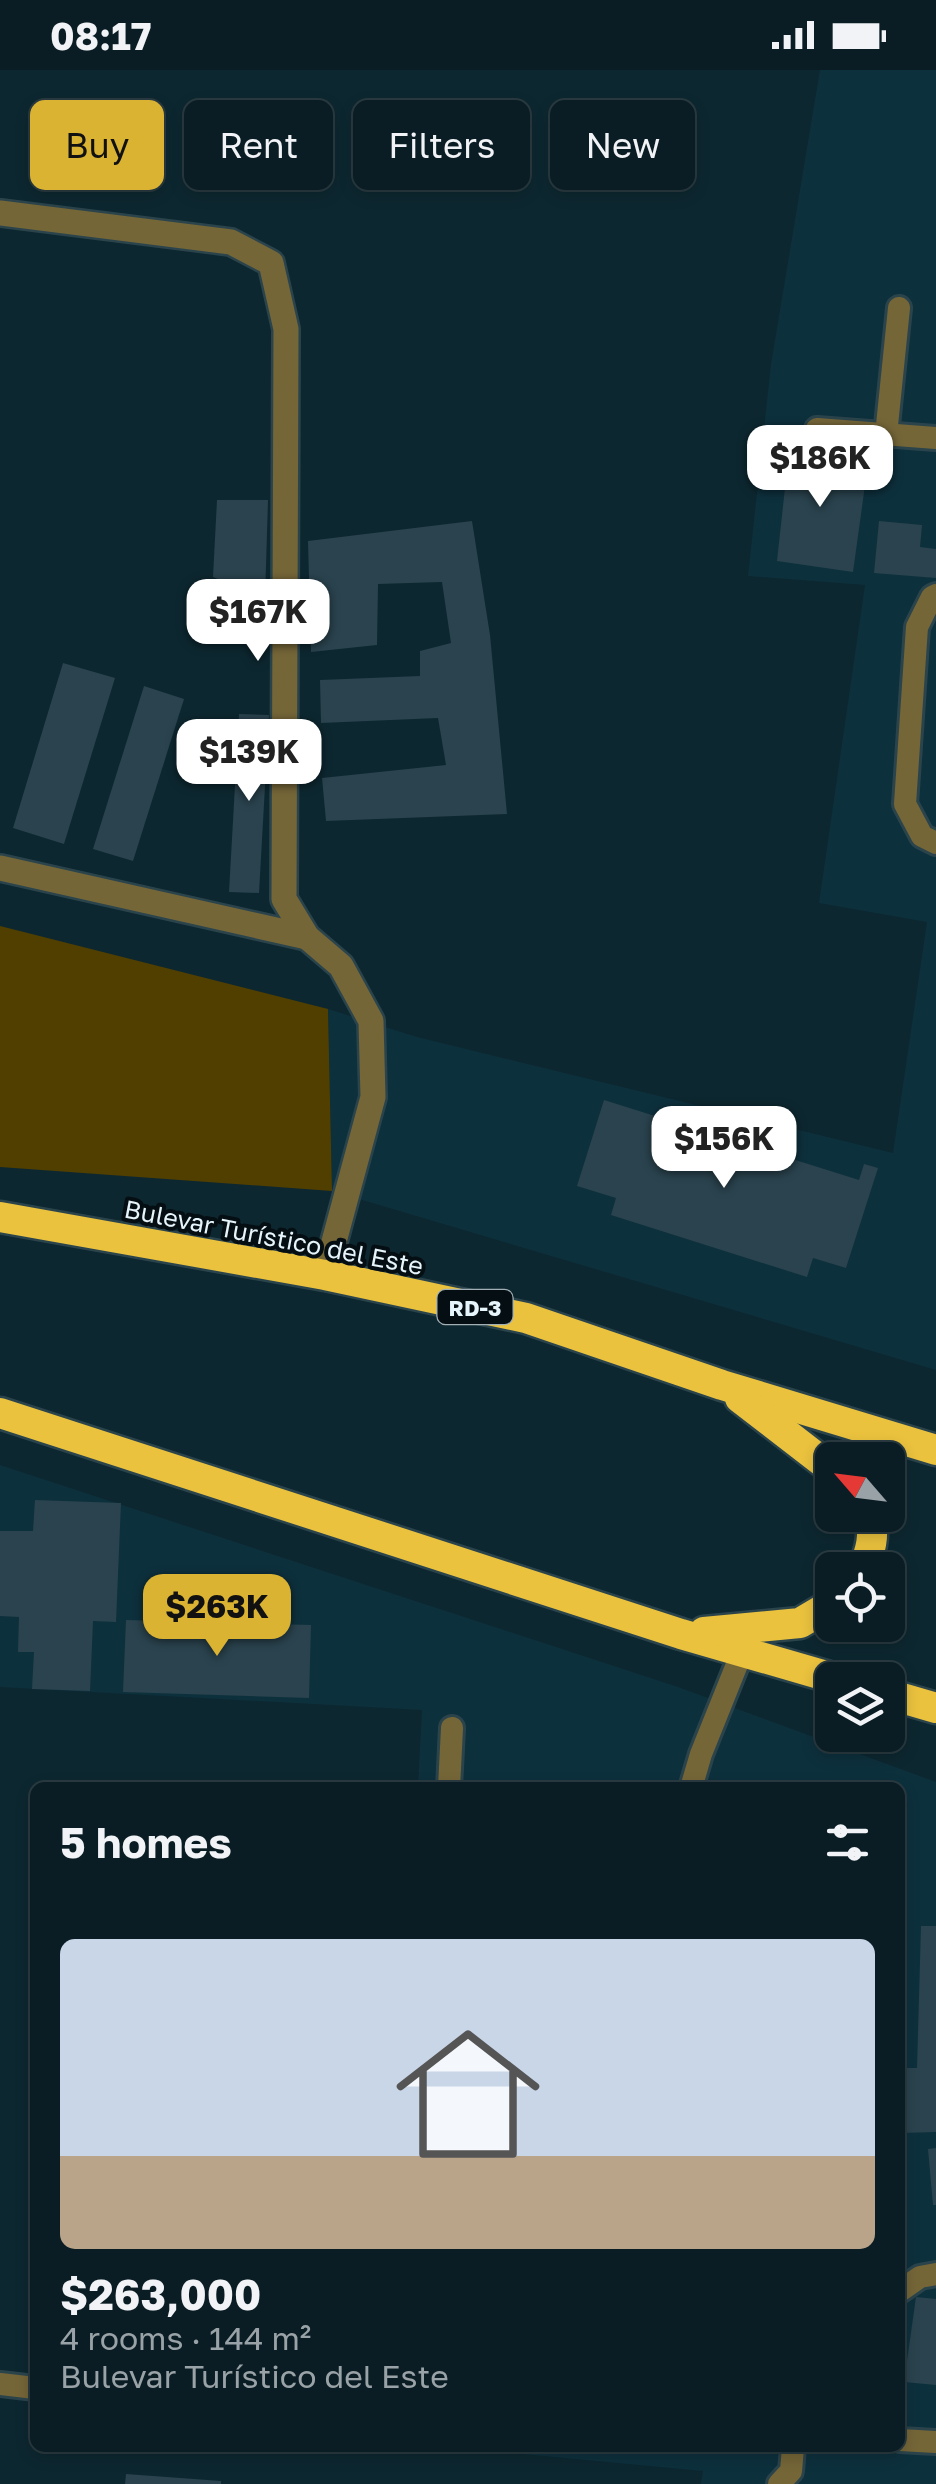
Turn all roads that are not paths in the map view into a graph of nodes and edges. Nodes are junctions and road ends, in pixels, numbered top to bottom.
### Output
1 (0, 213) edge
2 (899, 308) dead end
3 (817, 429) dead end
4 (886, 435) junction
5 (936, 438) edge
6 (936, 595) edge
7 (936, 843) edge
8 (0, 868) edge
9 (307, 936) junction
10 (0, 1216) edge
11 (324, 1275) junction
12 (722, 1385) junction
13 (0, 1413) edge
14 (936, 1450) edge
15 (815, 1456) edge
16 (815, 1615) edge
17 (681, 1634) junction
18 (742, 1652) junction
19 (815, 1673) edge
20 (905, 1699) edge
21 (936, 1708) edge
22 (452, 1728) dead end
23 (449, 1782) edge
24 (693, 1782) edge
25 (936, 2274) edge
26 (905, 2288) edge
27 (0, 2384) edge
28 (30, 2387) edge
29 (905, 2440) edge
30 (936, 2442) edge
31 (793, 2452) edge
32 (779, 2484) edge

1 - 9 street
2 - 4 lane
3 - 4 lane
4 - 5 lane
6 - 7 lane
8 - 9 street
9 - 11 street
10 - 11 highway, Bulevar Turístico del Este / RD-3
11 - 12 highway, Bulevar Turístico del Este / RD-3
12 - 14 highway, Bulevar Turístico del Este / RD-3
12 - 15 highway
13 - 17 highway
16 - 17 highway
17 - 18 highway
18 - 19 highway
18 - 24 lane
20 - 21 highway
22 - 23 lane
25 - 26 lane
27 - 28 lane
29 - 30 lane
31 - 32 lane

